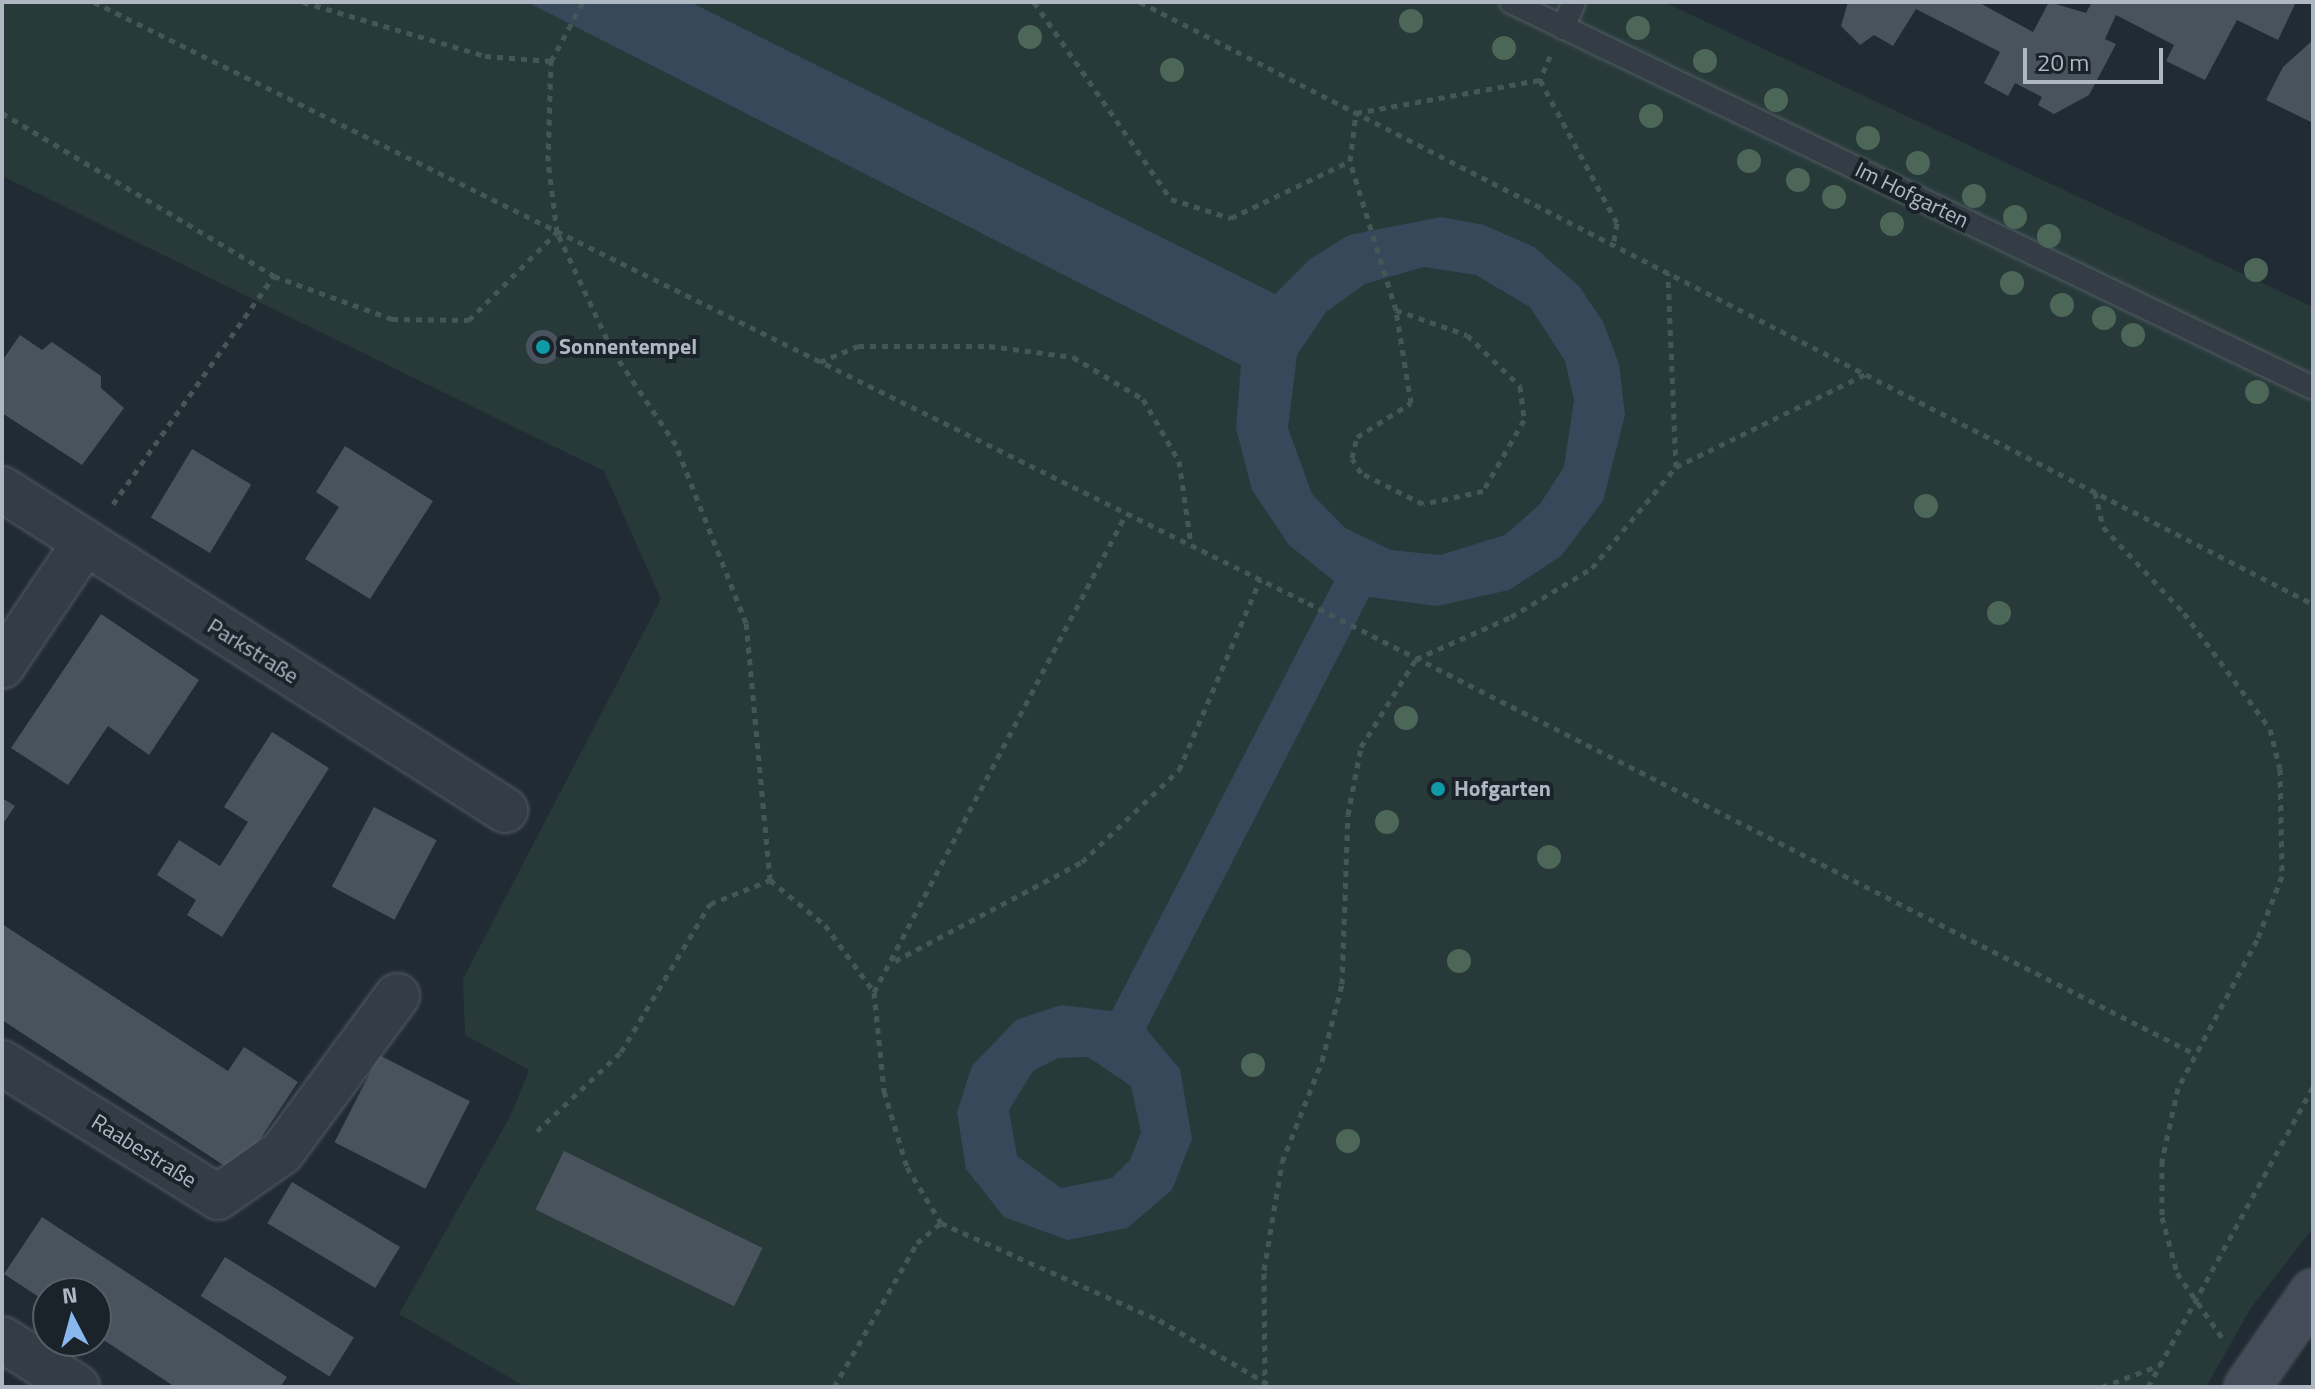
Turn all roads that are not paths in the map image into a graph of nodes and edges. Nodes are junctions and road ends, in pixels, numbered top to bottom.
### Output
1 (1511, 2) edge
2 (1574, 2) edge
3 (1563, 28) junction
4 (2313, 388) edge
5 (2, 489) edge
6 (84, 544) junction
7 (2, 666) edge
8 (505, 810) dead end
9 (397, 996) dead end
10 (2, 1063) edge
11 (2313, 1292) edge
12 (2, 1339) edge
13 (2249, 1386) edge
14 (77, 1387) edge

1 - 3 lane, Im Hofgarten
2 - 3 lane
3 - 4 lane, Im Hofgarten
5 - 6 street, Parkstraße
6 - 7 street
6 - 8 street, Parkstraße
9 - 10 street, Raabestraße
11 - 13 main road
12 - 14 street

